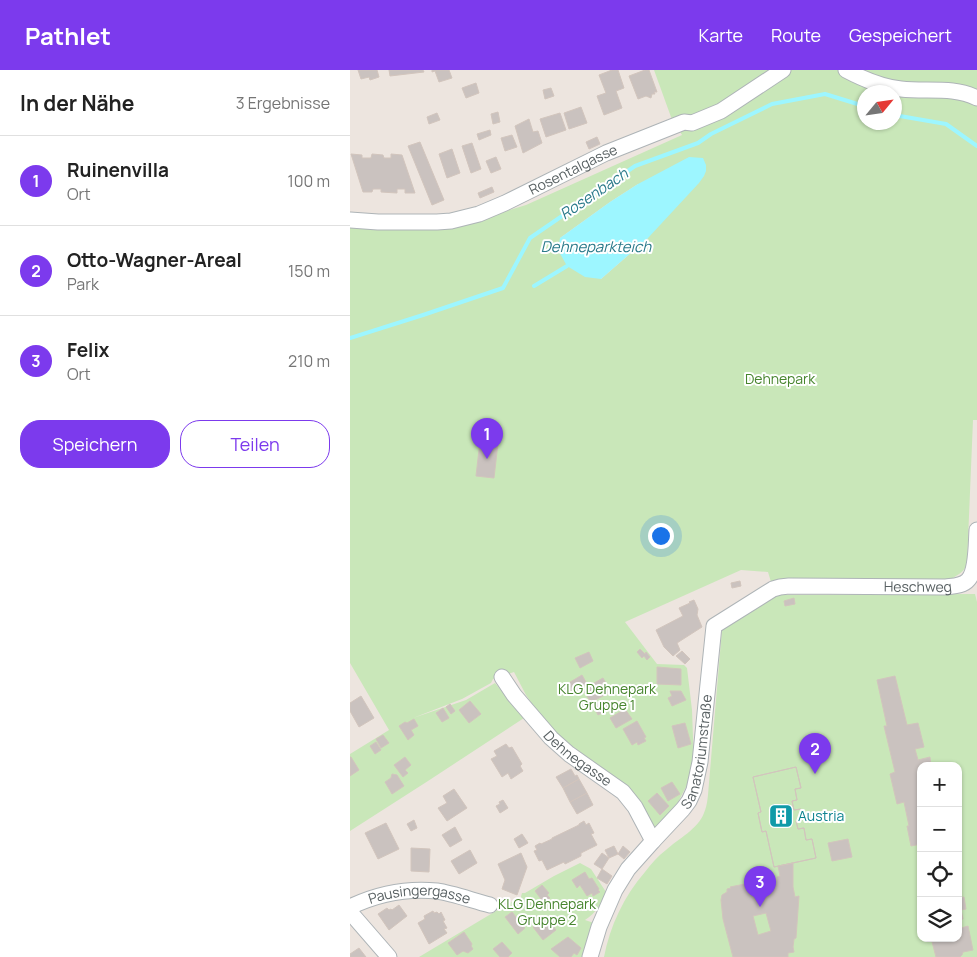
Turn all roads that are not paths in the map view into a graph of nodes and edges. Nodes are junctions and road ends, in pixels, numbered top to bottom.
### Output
1 (783, 70) edge
2 (846, 70) edge
3 (977, 98) edge
4 (350, 220) edge
5 (977, 530) edge
6 (813, 587) joint
7 (502, 677) dead end
8 (653, 841) junction
9 (490, 905) dead end
10 (350, 907) edge
11 (350, 912) edge
12 (389, 957) edge
13 (590, 957) edge

1 - 4 street, Rosentalgasse
2 - 3 street
5 - 6 street, Heschweg
6 - 8 street, Sanatoriumstraße
7 - 8 street, Dehnegasse
8 - 13 street, Sanatoriumstraße
9 - 10 street, Pausingergasse
11 - 12 street

